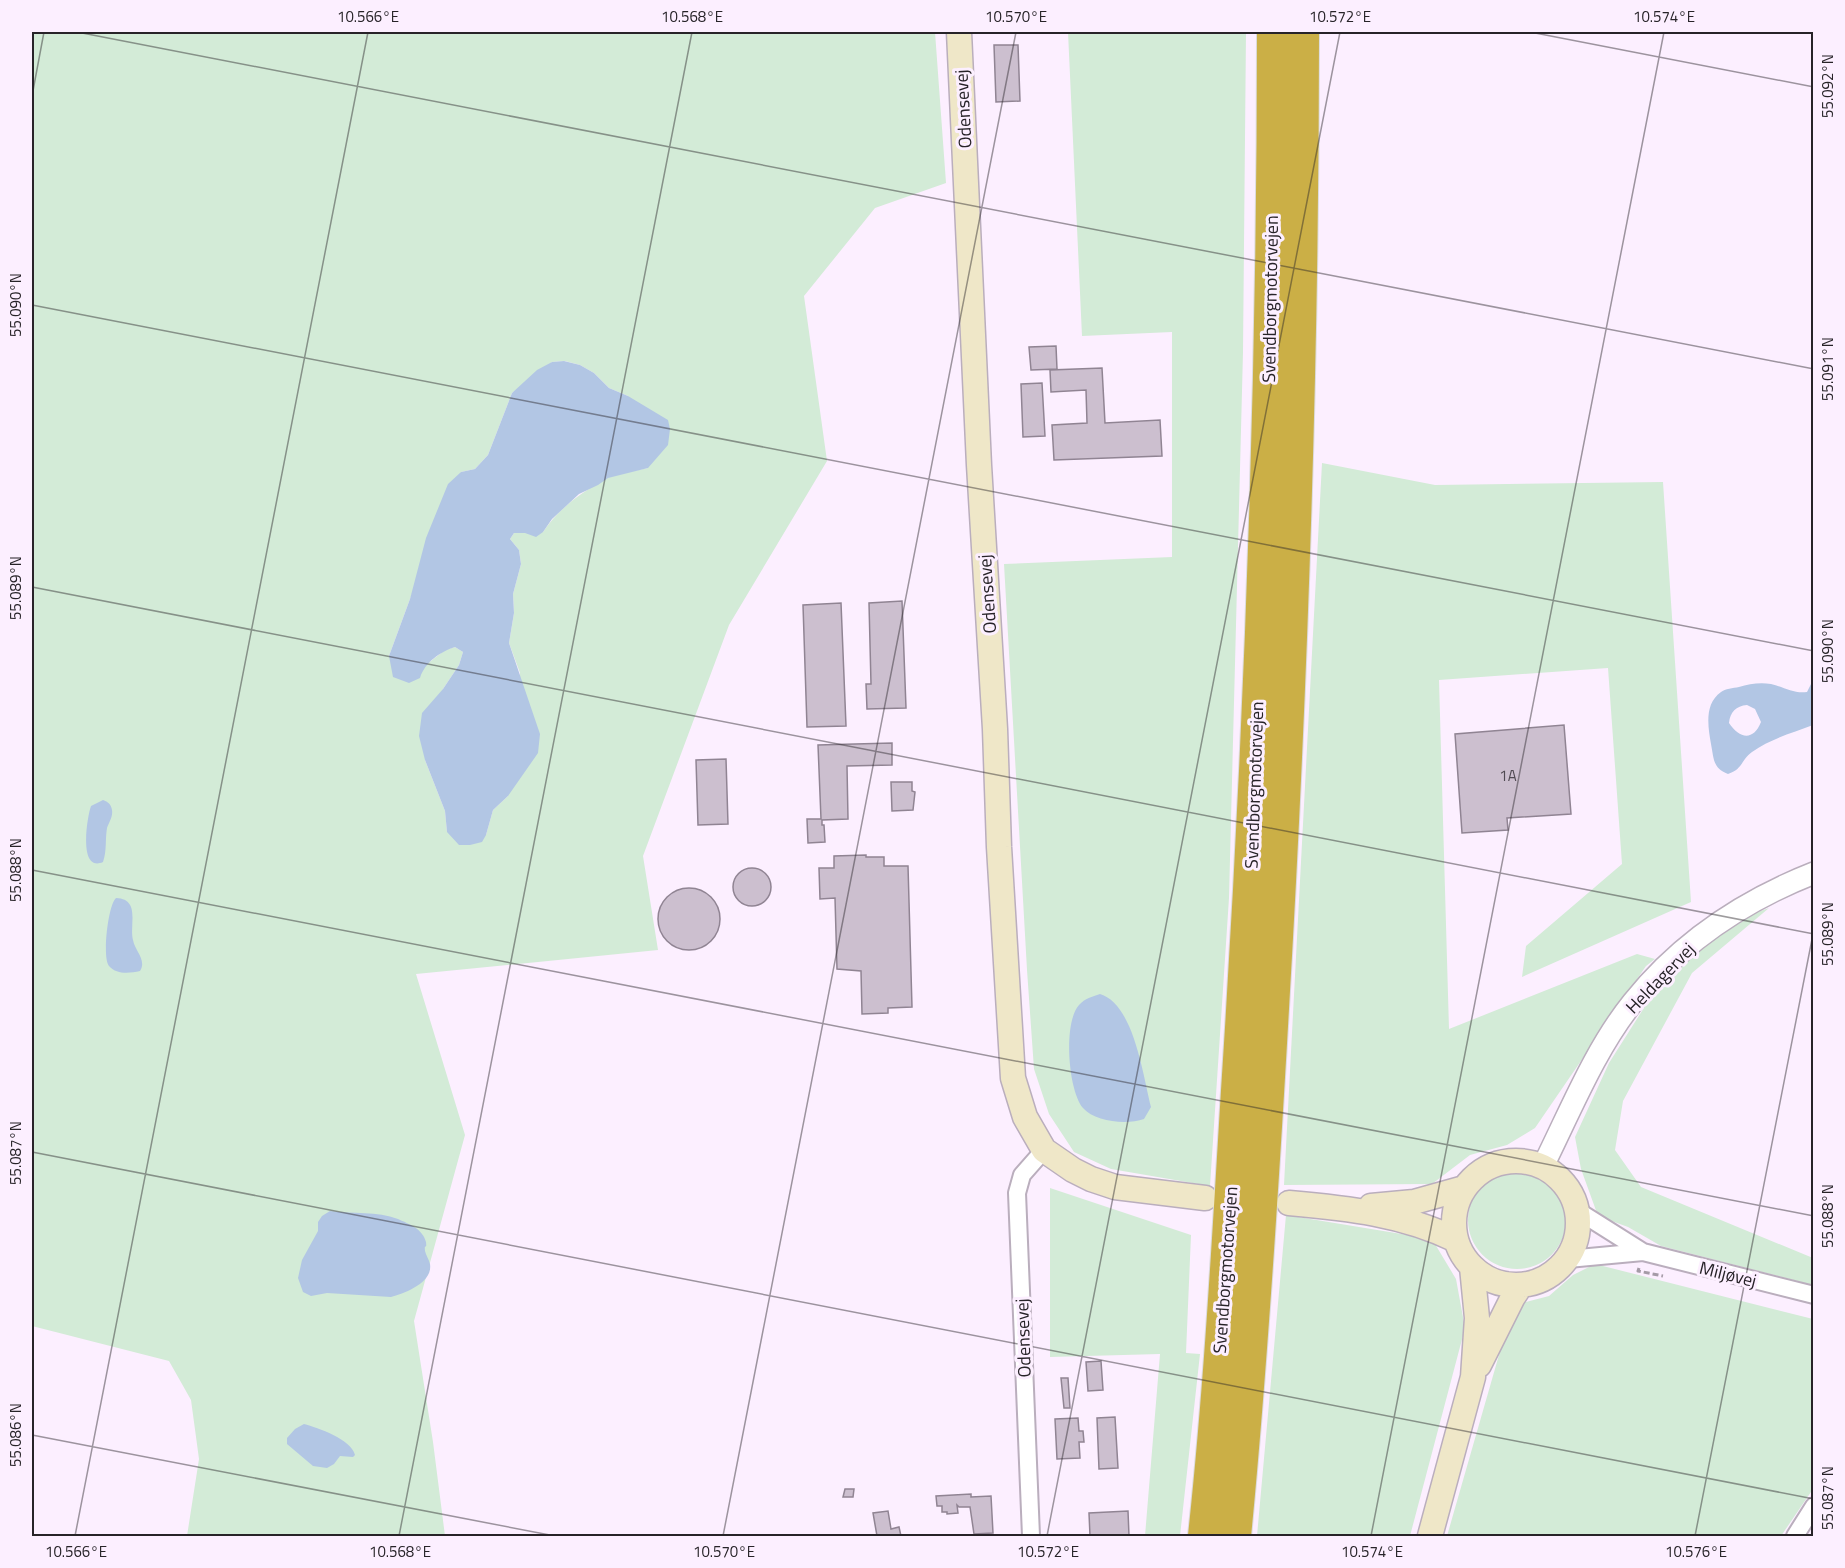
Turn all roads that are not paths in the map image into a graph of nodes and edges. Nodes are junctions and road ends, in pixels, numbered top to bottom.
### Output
1 (959, 32) edge
2 (1273, 32) edge
3 (1303, 32) edge
4 (1814, 873) edge
5 (1044, 1150) junction
6 (1543, 1166) junction
7 (1464, 1188) junction
8 (1205, 1198) dead end
9 (1289, 1203) dead end
10 (1351, 1208) junction
11 (1578, 1211) junction
12 (1456, 1240) junction
13 (1643, 1252) junction
14 (1568, 1259) junction
15 (1472, 1268) junction
16 (1521, 1285) junction
17 (1814, 1295) edge
18 (1473, 1377) junction
19 (1814, 1506) edge
20 (1031, 1536) edge
21 (1204, 1536) edge
22 (1235, 1536) edge
23 (1430, 1536) edge
24 (1795, 1536) edge

1 - 5 main road, Odensevej
2 - 21 highway, Svendborgmotorvejen
3 - 22 highway, Svendborgmotorvejen
4 - 6 street, Heldagervej
5 - 8 main road, Odensevej
5 - 20 street, Odensevej
6 - 7 main road
6 - 11 main road
7 - 10 main road
7 - 12 main road
9 - 10 main road
10 - 12 main road
11 - 13 street, Miljøvej
11 - 14 main road
12 - 15 main road
13 - 14 street, Miljøvej
13 - 17 street, Miljøvej
14 - 16 main road
15 - 16 main road
15 - 18 main road
16 - 18 main road
18 - 23 main road
19 - 24 street

